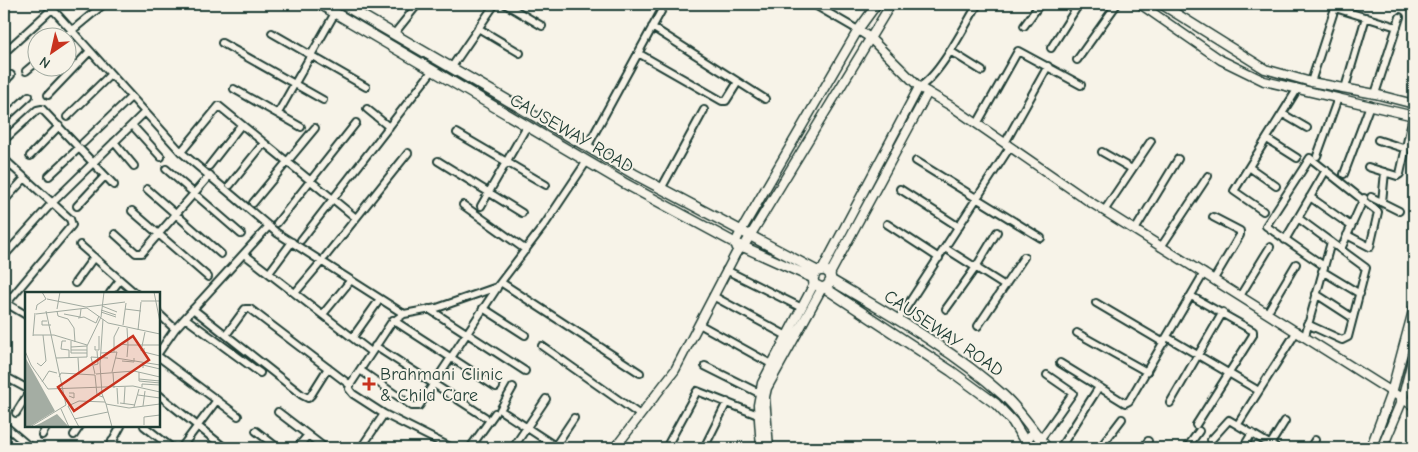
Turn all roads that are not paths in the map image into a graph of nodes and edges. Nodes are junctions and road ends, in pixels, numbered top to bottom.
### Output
1 (104, 4) edge
2 (320, 4) edge
3 (418, 4) edge
4 (495, 4) edge
5 (504, 4) edge
6 (665, 4) edge
7 (813, 4) edge
8 (877, 4) edge
9 (891, 4) edge
10 (978, 4) edge
11 (1040, 4) edge
12 (1079, 4) edge
13 (1117, 4) edge
14 (1140, 4) edge
15 (1161, 4) edge
16 (348, 5) edge
17 (50, 6) edge
18 (335, 13) junction
19 (1366, 17) junction
20 (1400, 17) dead end
21 (542, 26) dead end
22 (1024, 26) dead end
23 (652, 27) junction
24 (1397, 27) junction
25 (69, 28) edge
26 (74, 28) edge
27 (478, 28) junction
28 (858, 30) junction
29 (272, 33) dead end
30 (394, 34) junction
31 (869, 37) junction
32 (78, 38) edge
33 (222, 43) dead end
34 (1051, 48) dead end
35 (7, 50) dead end
36 (90, 51) junction
37 (950, 51) junction
38 (520, 53) dead end
39 (638, 53) junction
40 (1237, 53) junction
41 (311, 56) junction
42 (1077, 60) dead end
43 (1048, 66) junction
44 (1232, 66) junction
45 (451, 68) junction
46 (432, 70) junction
47 (982, 71) dead end
48 (111, 74) junction
49 (12, 75) dead end
50 (4, 82) edge
51 (738, 82) junction
52 (1311, 82) junction
53 (928, 83) junction
54 (295, 84) junction
55 (1081, 85) dead end
56 (366, 87) dead end
57 (919, 87) junction
58 (1298, 88) junction
59 (1345, 88) junction
60 (234, 89) dead end
61 (928, 92) junction
62 (1375, 94) junction
63 (48, 95) dead end
64 (29, 96) dead end
65 (132, 97) junction
66 (1338, 98) junction
67 (764, 99) dead end
68 (323, 100) dead end
69 (1414, 104) edge
70 (1370, 105) junction
71 (367, 109) dead end
72 (704, 110) dead end
73 (145, 112) junction
74 (278, 114) junction
75 (1283, 114) junction
76 (66, 116) dead end
77 (1414, 116) edge
78 (4, 119) edge
79 (356, 123) dead end
80 (977, 124) junction
81 (132, 125) junction
82 (242, 125) junction
83 (59, 126) junction
84 (527, 126) junction
85 (301, 127) dead end
86 (389, 127) junction
87 (315, 128) dead end
88 (1307, 128) dead end
89 (457, 133) dead end
90 (1267, 139) junction
91 (1378, 140) dead end
92 (4, 141) edge
93 (1150, 141) dead end
94 (114, 142) junction
95 (578, 142) junction
96 (264, 143) junction
97 (81, 145) junction
98 (1008, 145) junction
99 (587, 146) junction
100 (1406, 149) junction
101 (4, 150) edge
102 (181, 152) junction
103 (572, 152) junction
104 (1102, 152) dead end
105 (408, 153) dead end
106 (599, 154) junction
107 (30, 156) dead end
108 (1317, 156) dead end
109 (161, 157) dead end
110 (1297, 158) dead end
111 (4, 159) edge
112 (1178, 159) dead end
113 (438, 161) dead end
114 (916, 161) dead end
115 (287, 162) junction
116 (506, 162) junction
117 (94, 163) junction
118 (590, 163) junction
119 (134, 166) dead end
120 (209, 166) dead end
121 (1249, 167) junction
122 (1368, 167) dead end
123 (166, 168) dead end
124 (1132, 170) junction
125 (1326, 170) junction
126 (1386, 172) junction
127 (1344, 174) dead end
128 (210, 175) junction
129 (49, 176) dead end
130 (106, 176) junction
131 (1208, 176) dead end
132 (25, 178) junction
133 (310, 181) junction
134 (114, 185) dead end
135 (230, 185) dead end
136 (546, 185) dead end
137 (1276, 186) dead end
138 (147, 189) dead end
139 (661, 189) junction
140 (900, 189) dead end
141 (489, 192) junction
142 (194, 193) junction
143 (1310, 197) junction
144 (978, 198) junction
145 (1367, 198) junction
146 (333, 199) junction
147 (4, 201) edge
148 (1382, 202) junction
149 (52, 203) junction
150 (253, 203) dead end
151 (463, 205) dead end
152 (77, 206) dead end
153 (481, 206) dead end
154 (132, 211) dead end
155 (1104, 211) junction
156 (1263, 211) dead end
157 (1399, 211) dead end
158 (522, 213) dead end
159 (176, 214) junction
160 (1213, 217) dead end
161 (356, 218) junction
162 (1298, 218) junction
163 (277, 223) dead end
164 (887, 224) dead end
165 (269, 226) junction
166 (1351, 226) junction
167 (959, 227) junction
168 (1135, 230) junction
169 (997, 232) dead end
170 (745, 233) junction
171 (115, 234) dead end
172 (158, 234) junction
173 (242, 234) dead end
174 (1347, 235) junction
175 (1040, 238) dead end
176 (301, 240) dead end
177 (1285, 240) junction
178 (292, 242) junction
179 (1331, 242) junction
180 (80, 245) dead end
181 (739, 246) junction
182 (1270, 246) dead end
183 (1161, 247) junction
184 (945, 248) junction
185 (1341, 248) junction
186 (526, 250) junction
187 (221, 254) dead end
188 (244, 254) junction
189 (4, 256) edge
190 (94, 257) junction
191 (1024, 257) dead end
192 (939, 258) junction
193 (324, 259) junction
194 (1296, 264) dead end
195 (976, 267) junction
196 (1323, 268) junction
197 (726, 270) junction
198 (269, 273) junction
199 (1204, 273) junction
200 (208, 277) dead end
201 (822, 279) junction
202 (1214, 279) junction
203 (120, 280) junction
204 (350, 280) junction
205 (75, 283) dead end
206 (500, 285) junction
207 (1006, 286) junction
208 (111, 292) edge
209 (134, 292) edge
210 (296, 293) junction
211 (1316, 294) junction
212 (1360, 294) junction
213 (713, 296) junction
214 (1191, 296) junction
215 (1240, 296) junction
216 (380, 299) junction
217 (5, 303) edge
218 (1096, 303) dead end
219 (483, 308) junction
220 (802, 308) junction
221 (193, 309) junction
222 (429, 309) junction
223 (946, 309) dead end
224 (1414, 309) edge
225 (1223, 312) junction
226 (1267, 313) junction
227 (25, 314) edge
228 (323, 314) junction
229 (404, 314) junction
230 (160, 315) edge
231 (185, 318) junction
232 (1353, 318) junction
233 (394, 320) junction
234 (898, 320) junction
235 (699, 324) junction
236 (1307, 324) junction
237 (978, 326) dead end
238 (175, 329) junction
239 (1297, 331) junction
240 (1077, 333) dead end
241 (466, 334) junction
242 (226, 335) junction
243 (525, 335) dead end
244 (787, 336) junction
245 (1305, 336) junction
246 (353, 337) junction
247 (1165, 340) junction
248 (542, 346) dead end
249 (373, 349) junction
250 (160, 351) edge
251 (1198, 354) junction
252 (1414, 355) edge
253 (451, 357) junction
254 (160, 358) edge
255 (771, 364) junction
256 (1060, 364) dead end
257 (705, 366) dead end
258 (328, 368) junction
259 (360, 370) junction
260 (524, 371) dead end
261 (1147, 372) junction
262 (1228, 372) junction
263 (260, 373) dead end
264 (640, 373) dead end
265 (4, 376) edge
266 (1047, 376) dead end
267 (435, 382) junction
268 (350, 385) junction
269 (25, 387) edge
270 (496, 387) dead end
271 (513, 387) dead end
272 (1099, 387) junction
273 (1259, 391) junction
274 (1392, 391) junction
275 (759, 393) junction
276 (160, 396) edge
277 (1403, 398) junction
278 (25, 399) edge
279 (546, 399) dead end
280 (217, 400) junction
281 (727, 402) junction
282 (1170, 403) dead end
283 (1414, 406) edge
284 (278, 412) dead end
285 (16, 413) dead end
286 (384, 414) junction
287 (495, 414) dead end
288 (640, 415) junction
289 (758, 415) junction
290 (238, 416) dead end
291 (486, 417) dead end
292 (574, 418) dead end
293 (1122, 419) dead end
294 (1285, 421) dead end
295 (1238, 424) junction
296 (198, 426) junction
297 (46, 427) edge
298 (79, 427) edge
299 (120, 427) edge
300 (145, 427) edge
301 (526, 428) junction
302 (5, 430) edge
303 (256, 431) dead end
304 (1033, 431) junction
305 (1252, 433) junction
306 (42, 435) dead end
307 (74, 435) dead end
308 (308, 435) junction
309 (1040, 440) junction
310 (1211, 440) dead end
311 (1314, 440) dead end
312 (22, 441) junction
313 (112, 441) junction
314 (1148, 441) dead end
315 (1273, 446) edge
316 (1025, 447) edge
317 (18, 448) edge
318 (31, 448) edge
319 (108, 448) edge
320 (121, 448) edge
321 (172, 448) edge
322 (181, 448) edge
323 (225, 448) edge
324 (278, 448) edge
325 (297, 448) edge
326 (325, 448) edge
327 (361, 448) edge
328 (452, 448) edge
329 (470, 448) edge
330 (513, 448) edge
331 (556, 448) edge
332 (615, 448) edge
333 (666, 448) edge
334 (704, 448) edge
335 (761, 448) edge
336 (769, 448) edge
337 (1047, 448) edge
338 (1060, 448) edge
339 (1100, 448) edge
340 (1143, 448) edge
341 (1187, 448) edge
342 (1243, 448) edge
343 (1310, 448) edge
344 (1371, 448) edge
345 (1382, 448) edge

1 - 26 street
2 - 18 main road, CAUSEWAY ROAD
3 - 30 street
4 - 27 street
5 - 21 street
6 - 23 street
7 - 28 street
8 - 28 street
9 - 31 street
10 - 37 street
11 - 22 street
12 - 34 street
13 - 42 street
14 - 44 street
15 - 40 street
16 - 30 main road, CAUSEWAY ROAD
17 - 25 street
17 - 35 street
18 - 41 street
18 - 46 main road, CAUSEWAY ROAD
19 - 24 street
19 - 52 street
19 - 59 street
20 - 24 street
23 - 39 street
23 - 51 street
24 - 62 street
27 - 38 street
27 - 45 street
28 - 31 street
28 - 170 street
29 - 41 street
30 - 45 main road, CAUSEWAY ROAD
31 - 57 street
31 - 170 street
32 - 36 street
33 - 54 street
36 - 48 street
36 - 63 street
37 - 47 street
37 - 53 street
39 - 51 street
39 - 99 street
40 - 44 street
40 - 52 street
41 - 54 street
41 - 56 street
43 - 55 street
43 - 80 street
43 - 98 street
44 - 58 street
45 - 95 main road, CAUSEWAY ROAD
46 - 84 main road, CAUSEWAY ROAD
46 - 86 street
48 - 65 street
48 - 76 street
49 - 50 street
51 - 67 street
52 - 59 street
53 - 57 street
53 - 61 street
54 - 68 street
54 - 74 street
57 - 61 street
57 - 201 street
58 - 66 street
58 - 75 street
59 - 62 street
60 - 74 street
61 - 80 street
61 - 201 street
62 - 69 street
64 - 78 street
65 - 73 street
65 - 97 street
66 - 70 street
66 - 108 street
70 - 77 street
70 - 127 street
71 - 86 street
72 - 139 street
73 - 81 street
73 - 102 street
74 - 85 street
75 - 88 street
75 - 90 street
77 - 100 street
79 - 133 street
80 - 98 street
81 - 94 street
81 - 109 street
82 - 96 street
82 - 102 street
82 - 120 street
83 - 92 street
83 - 97 street
83 - 107 street
84 - 103 main road, CAUSEWAY ROAD
84 - 116 street
86 - 146 street
87 - 115 street
89 - 116 street
90 - 110 street
90 - 121 street
91 - 100 street
92 - 101 street
93 - 124 street
94 - 117 street
94 - 119 street
95 - 99 main road, CAUSEWAY ROAD
95 - 103 main road
96 - 115 street
96 - 135 street
97 - 117 street
97 - 129 street
98 - 144 street
98 - 155 street
99 - 106 main road, CAUSEWAY ROAD
100 - 126 street
102 - 128 street
103 - 118 main road, CAUSEWAY ROAD
104 - 124 street
105 - 161 street
106 - 118 main road
106 - 139 main road, CAUSEWAY ROAD
111 - 132 street
112 - 168 street
113 - 141 street
114 - 144 street
115 - 133 street
115 - 150 street
116 - 136 street
116 - 141 street
117 - 130 street
117 - 149 street
118 - 181 main road, CAUSEWAY ROAD
118 - 186 street
121 - 137 street
121 - 156 street
122 - 126 street
123 - 142 street
124 - 155 street
125 - 143 street
125 - 145 street
125 - 177 street
126 - 148 street
128 - 142 street
128 - 165 street
130 - 134 street
130 - 152 street
131 - 183 street
132 - 147 street
132 - 149 street
133 - 146 street
133 - 163 street
138 - 159 street
139 - 170 main road, CAUSEWAY ROAD
140 - 167 street
141 - 153 street
141 - 158 street
142 - 159 street
142 - 173 street
143 - 162 street
143 - 166 street
144 - 167 street
144 - 175 street
145 - 148 street
145 - 166 street
145 - 174 street
146 - 161 street
146 - 176 street
148 - 157 street
149 - 189 street
149 - 217 street
151 - 186 street
154 - 172 street
155 - 168 street
159 - 172 street
159 - 187 street
160 - 202 street
161 - 193 street
162 - 177 street
162 - 179 street
164 - 192 street
165 - 178 street
165 - 188 street
166 - 174 street
167 - 184 street
168 - 183 street
169 - 195 street
170 - 181 street
170 - 201 main road, CAUSEWAY ROAD
171 - 172 street
172 - 200 street
174 - 185 street
177 - 196 street
178 - 193 street
178 - 198 street
179 - 185 street
179 - 196 street
180 - 190 street
181 - 197 street
181 - 201 main road, CAUSEWAY ROAD
182 - 215 street
183 - 199 street
184 - 192 street
184 - 195 street
185 - 212 street
186 - 206 street
188 - 198 street
188 - 221 street
190 - 203 street
190 - 205 street
191 - 207 street
192 - 234 street
193 - 204 street
193 - 210 street
194 - 226 street
195 - 207 street
195 - 223 street
196 - 211 street
196 - 212 street
197 - 213 street
197 - 220 street
198 - 210 street
199 - 202 street
199 - 214 street
201 - 220 street
201 - 234 main road, CAUSEWAY ROAD
201 - 316 main road, CAUSEWAY ROAD
201 - 336 street
202 - 215 street
203 - 208 street
203 - 209 street
204 - 216 street
204 - 228 street
206 - 219 street
206 - 222 street
206 - 264 street
207 - 237 street
210 - 228 street
211 - 232 street
211 - 236 street
212 - 232 street
213 - 235 street
213 - 244 street
214 - 225 street
214 - 247 street
215 - 226 street
216 - 229 street
216 - 246 street
217 - 227 street
218 - 247 street
219 - 241 street
219 - 243 street
220 - 244 street
221 - 231 street
221 - 242 street
222 - 229 street
222 - 241 street
224 - 274 main road
225 - 251 street
225 - 262 street
226 - 239 street
228 - 246 street
229 - 233 street
230 - 238 street
231 - 238 street
231 - 263 street
232 - 236 street
233 - 249 street
233 - 253 street
234 - 304 main road, CAUSEWAY ROAD
235 - 255 street
235 - 288 street
236 - 245 street
238 - 250 street
239 - 245 street
239 - 273 street
240 - 261 street
241 - 253 street
241 - 260 street
242 - 258 street
242 - 258 street
244 - 255 street
245 - 274 street
246 - 249 street
247 - 251 street
247 - 261 street
248 - 288 street
249 - 259 street
249 - 267 street
251 - 262 street
251 - 282 street
252 - 277 main road
253 - 267 street
253 - 270 street
254 - 280 street
255 - 275 street
256 - 272 street
257 - 275 street
258 - 268 street
259 - 267 street
259 - 268 street
261 - 272 street
262 - 273 street
262 - 341 street
265 - 269 street
266 - 309 street
267 - 291 street
268 - 286 street
271 - 301 street
272 - 338 street
273 - 295 street
274 - 277 street
274 - 344 main road
275 - 289 street
276 - 296 street
277 - 283 street
277 - 345 main road
278 - 285 street
279 - 301 street
280 - 290 street
280 - 296 street
281 - 289 street
281 - 333 street
281 - 334 street
284 - 308 street
286 - 327 street
286 - 328 street
287 - 329 street
288 - 332 street
289 - 335 street
292 - 331 street
293 - 339 street
294 - 315 street
295 - 305 street
295 - 310 street
296 - 322 street
296 - 323 street
297 - 306 street
298 - 307 street
299 - 313 street
300 - 321 street
301 - 330 street
301 - 331 street
302 - 312 street
303 - 324 street
304 - 309 main road, CAUSEWAY ROAD
304 - 316 street
305 - 315 street
305 - 342 street
308 - 325 street
308 - 326 street
309 - 337 main road, CAUSEWAY ROAD
311 - 343 street
312 - 317 street
312 - 318 street
313 - 319 street
313 - 320 street
314 - 340 street

